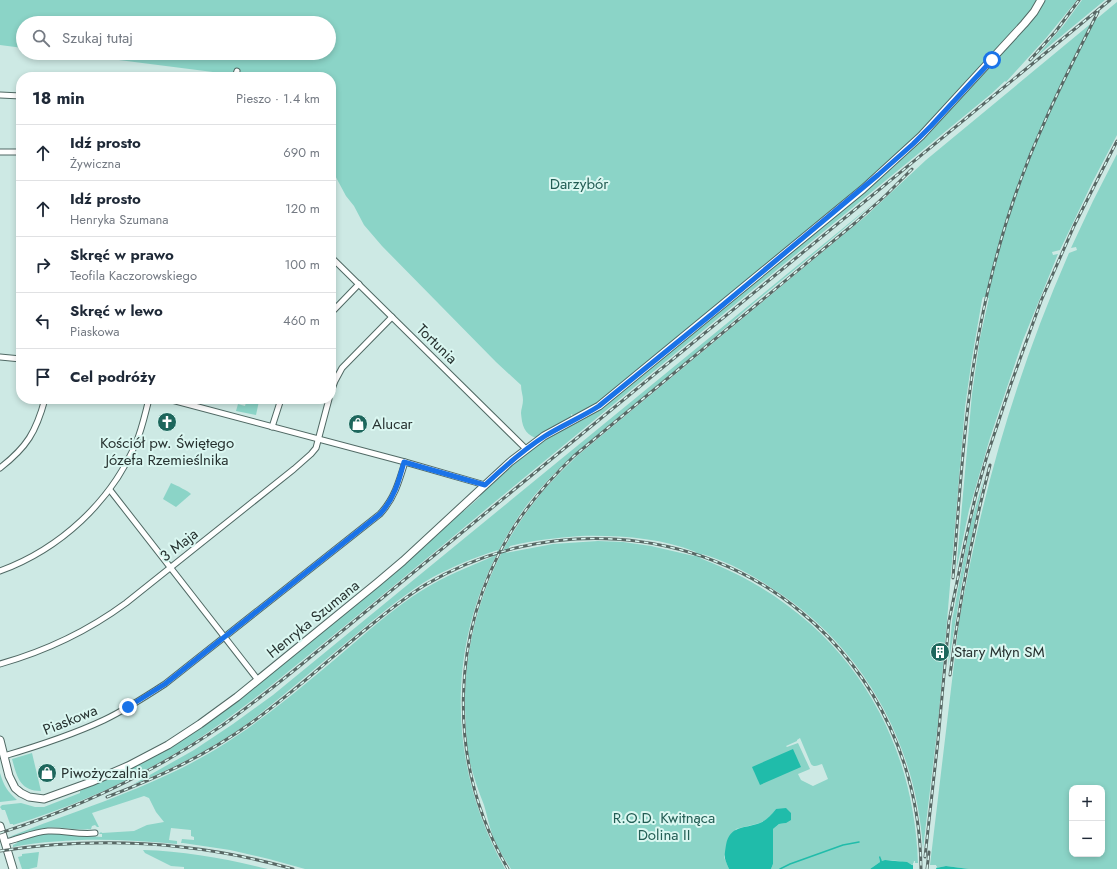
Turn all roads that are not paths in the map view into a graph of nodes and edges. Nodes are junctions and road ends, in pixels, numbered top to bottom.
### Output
1 (1041, 0) edge
2 (0, 95) edge
3 (16, 96) edge
4 (0, 152) edge
5 (16, 152) edge
6 (336, 262) edge
7 (359, 284) junction
8 (336, 307) edge
9 (392, 317) junction
10 (0, 357) edge
11 (16, 359) edge
12 (336, 379) edge
13 (44, 404) edge
14 (148, 404) edge
15 (187, 404) edge
16 (279, 404) edge
17 (328, 404) edge
18 (272, 427) junction
19 (319, 439) junction
20 (526, 449) junction
21 (404, 462) junction
22 (0, 468) edge
23 (485, 485) junction
24 (110, 490) junction
25 (170, 568) junction
26 (0, 571) edge
27 (224, 637) junction
28 (0, 664) edge
29 (258, 680) junction
30 (0, 740) edge
31 (4, 756) junction
32 (0, 826) edge
33 (95, 833) dead end
34 (5, 842) junction
35 (13, 869) edge

1 - 20 street, Henryka Szumana
2 - 3 street
4 - 5 street
6 - 7 street, Tortunia
7 - 8 street
7 - 9 street, Tortunia
9 - 12 street
9 - 20 street, Tortunia
10 - 11 street
13 - 22 street
14 - 24 street
15 - 18 street
16 - 18 street
17 - 19 street, 3 Maja
18 - 19 street
19 - 21 street
19 - 25 street, 3 Maja
20 - 23 street, Henryka Szumana
21 - 23 street
21 - 27 street, Piaskowa
23 - 29 street, Henryka Szumana
24 - 25 street
24 - 26 street
25 - 27 street
25 - 28 street, 3 Maja
27 - 29 street
27 - 31 street, Piaskowa
29 - 31 street, Henryka Szumana
30 - 31 street, Henryka Szumana
32 - 34 street
33 - 34 street
34 - 35 street

